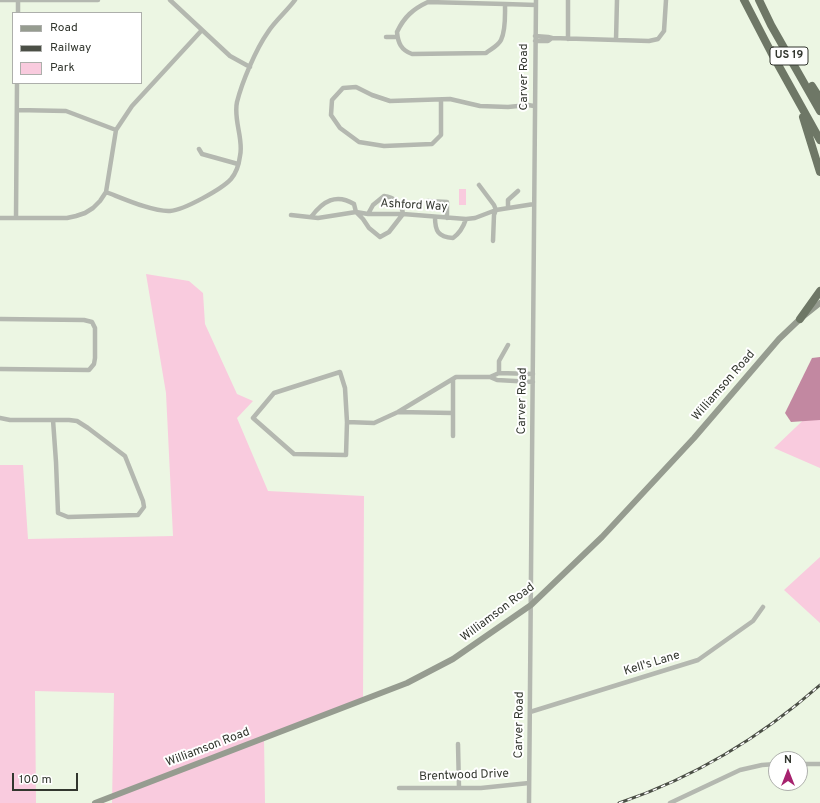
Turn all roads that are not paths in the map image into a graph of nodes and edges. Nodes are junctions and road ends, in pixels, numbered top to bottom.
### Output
1 (0, 0) edge
2 (18, 0) edge
3 (98, 0) edge
4 (170, 0) edge
5 (295, 0) edge
6 (568, 0) edge
7 (616, 0) edge
8 (666, 0) edge
9 (744, 0) edge
10 (759, 0) edge
11 (536, 2) edge
12 (506, 4) junction
13 (18, 12) edge
14 (771, 25) junction
15 (202, 30) junction
16 (386, 37) dead end
17 (397, 37) junction
18 (535, 38) junction
19 (568, 39) junction
20 (616, 40) junction
21 (250, 67) junction
22 (17, 84) edge
23 (796, 97) junction
24 (820, 99) edge
25 (441, 100) junction
26 (533, 106) junction
27 (17, 110) junction
28 (820, 111) edge
29 (116, 130) junction
30 (820, 140) edge
31 (199, 149) dead end
32 (238, 164) junction
33 (820, 172) edge
34 (479, 185) dead end
35 (518, 191) dead end
36 (106, 192) junction
37 (427, 201) dead end
38 (534, 204) junction
39 (508, 208) junction
40 (496, 210) junction
41 (356, 212) junction
42 (368, 214) junction
43 (403, 214) junction
44 (291, 215) dead end
45 (435, 216) junction
46 (311, 217) junction
47 (0, 218) edge
48 (16, 218) junction
49 (447, 218) junction
50 (466, 219) junction
51 (493, 241) dead end
52 (820, 291) edge
53 (820, 303) edge
54 (0, 319) edge
55 (800, 319) junction
56 (508, 345) dead end
57 (0, 369) edge
58 (499, 373) junction
59 (533, 374) junction
60 (490, 377) junction
61 (453, 379) junction
62 (533, 382) junction
63 (398, 412) junction
64 (453, 414) junction
65 (0, 418) edge
66 (53, 420) junction
67 (347, 422) junction
68 (453, 436) dead end
69 (531, 604) junction
70 (763, 607) dead end
71 (530, 712) junction
72 (458, 744) dead end
73 (808, 764) edge
74 (820, 764) edge
75 (768, 765) edge
76 (529, 784) junction
77 (399, 788) dead end
78 (460, 788) junction
79 (95, 803) edge
80 (529, 803) edge
81 (670, 803) edge

1 - 2 street
2 - 3 street
2 - 13 street
4 - 15 street
5 - 21 street
6 - 19 street
7 - 20 street
8 - 20 street
9 - 23 highway, US 19
10 - 14 highway, US 19
11 - 12 street
11 - 18 street, Carver Road
12 - 17 street
12 - 17 street
14 - 24 highway
14 - 28 highway, US 19
15 - 21 street
15 - 29 street
16 - 17 street
18 - 19 street
18 - 26 street, Carver Road
19 - 20 street
21 - 32 street
22 - 27 street
23 - 30 highway, US 19
23 - 33 highway
25 - 25 street
25 - 26 street
26 - 38 street, Carver Road
27 - 29 street
27 - 48 street
29 - 36 street
31 - 32 street
32 - 36 street
34 - 40 street
35 - 39 street
36 - 48 street
37 - 49 street
38 - 39 street, Ashford Way
38 - 59 street, Carver Road
39 - 40 street, Ashford Way
40 - 50 street, Ashford Way
40 - 51 street
41 - 42 street, Ashford Way
41 - 43 street
41 - 46 street, Ashford Way
41 - 46 street
42 - 43 street, Ashford Way
42 - 43 street
43 - 45 street, Ashford Way
44 - 46 street, Ashford Way
45 - 49 street, Ashford Way
45 - 50 street
47 - 48 street
49 - 50 street, Ashford Way
52 - 55 highway
53 - 55 main road, Williamson Road
54 - 57 street
55 - 69 main road, Williamson Road
56 - 58 street
58 - 59 street
58 - 60 street
59 - 62 street, Carver Road
60 - 61 street
60 - 62 street
61 - 63 street
61 - 64 street
62 - 69 street, Carver Road
63 - 64 street
63 - 67 street
64 - 68 street
65 - 66 street
66 - 66 street
67 - 67 street
69 - 71 street, Carver Road
69 - 79 main road, Williamson Road
70 - 71 street, Kell's Lane
71 - 76 street, Carver Road
72 - 78 street
73 - 74 street
75 - 81 street
76 - 78 street, Brentwood Drive
76 - 80 street, Carver Road
77 - 78 street, Brentwood Drive

